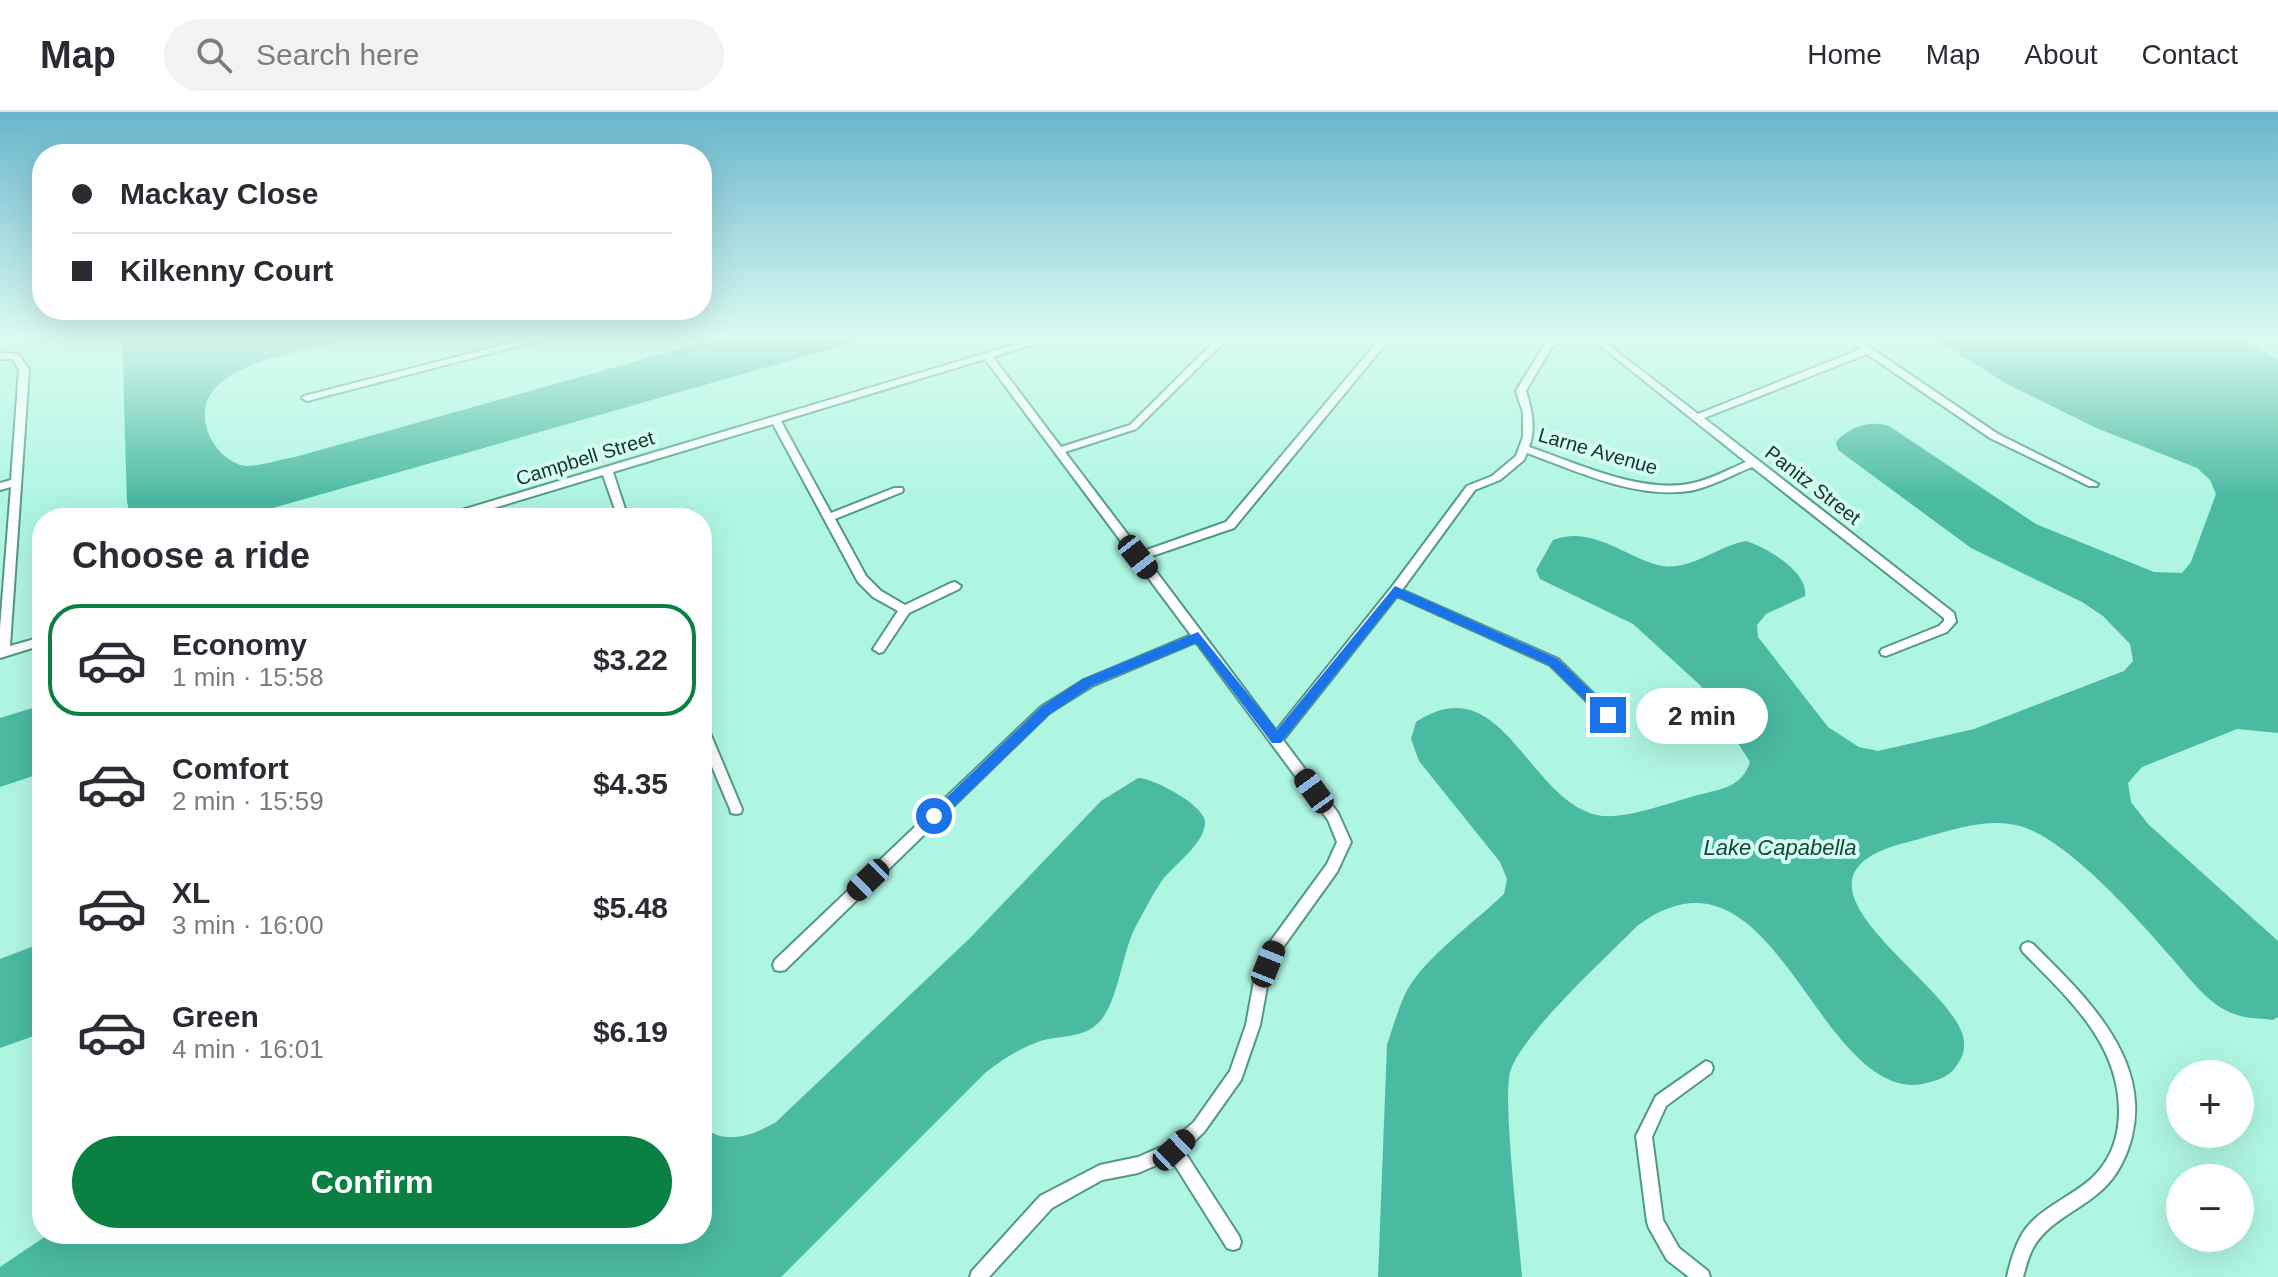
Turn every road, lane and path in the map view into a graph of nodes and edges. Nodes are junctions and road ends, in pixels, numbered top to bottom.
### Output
1 (22, 390) edge
2 (336, 390) edge
3 (870, 390) edge
4 (1013, 390) edge
5 (1170, 390) edge
6 (1342, 390) edge
7 (1521, 390) edge
8 (1663, 390) edge
9 (1765, 390) edge
10 (1925, 390) edge
11 (307, 398) dead end
12 (1698, 417) junction
13 (775, 419) junction
14 (1524, 449) junction
15 (1058, 451) junction
16 (1754, 462) junction
17 (607, 470) junction
18 (16, 482) junction
19 (2093, 484) dead end
20 (0, 487) edge
21 (898, 490) dead end
22 (482, 508) edge
23 (620, 508) edge
24 (830, 517) junction
25 (1138, 557) junction
26 (955, 586) dead end
27 (1395, 591) junction
28 (905, 610) junction
29 (1198, 637) junction
30 (32, 644) edge
31 (879, 649) dead end
32 (1886, 652) dead end
33 (2, 653) edge
34 (1608, 715) dead end
35 (1276, 740) junction
36 (712, 752) edge
37 (736, 809) dead end
38 (2028, 948) dead end
39 (780, 965) dead end
40 (1706, 1068) dead end
41 (1174, 1150) junction
42 (1233, 1242) dead end
43 (978, 1277) edge
44 (1702, 1277) edge
45 (2015, 1277) edge

1 - 18 street
2 - 11 street
3 - 13 street, Campbell Street
4 - 15 street
5 - 15 street
6 - 25 street
7 - 14 street
8 - 12 street, Panitz Street
9 - 12 street
10 - 19 street
12 - 16 street, Panitz Street
13 - 17 street, Campbell Street
13 - 24 street
14 - 16 street, Larne Avenue
14 - 27 street
15 - 25 street
16 - 32 street, Panitz Street
17 - 22 street, Campbell Street
17 - 23 street
18 - 20 street
18 - 33 street
21 - 24 street
24 - 28 street
25 - 29 street
26 - 28 street
27 - 34 street
27 - 35 street
28 - 31 street
29 - 35 street
29 - 39 street
30 - 33 street
35 - 41 street
36 - 37 street
38 - 45 street
40 - 44 street
41 - 42 street
41 - 43 street

